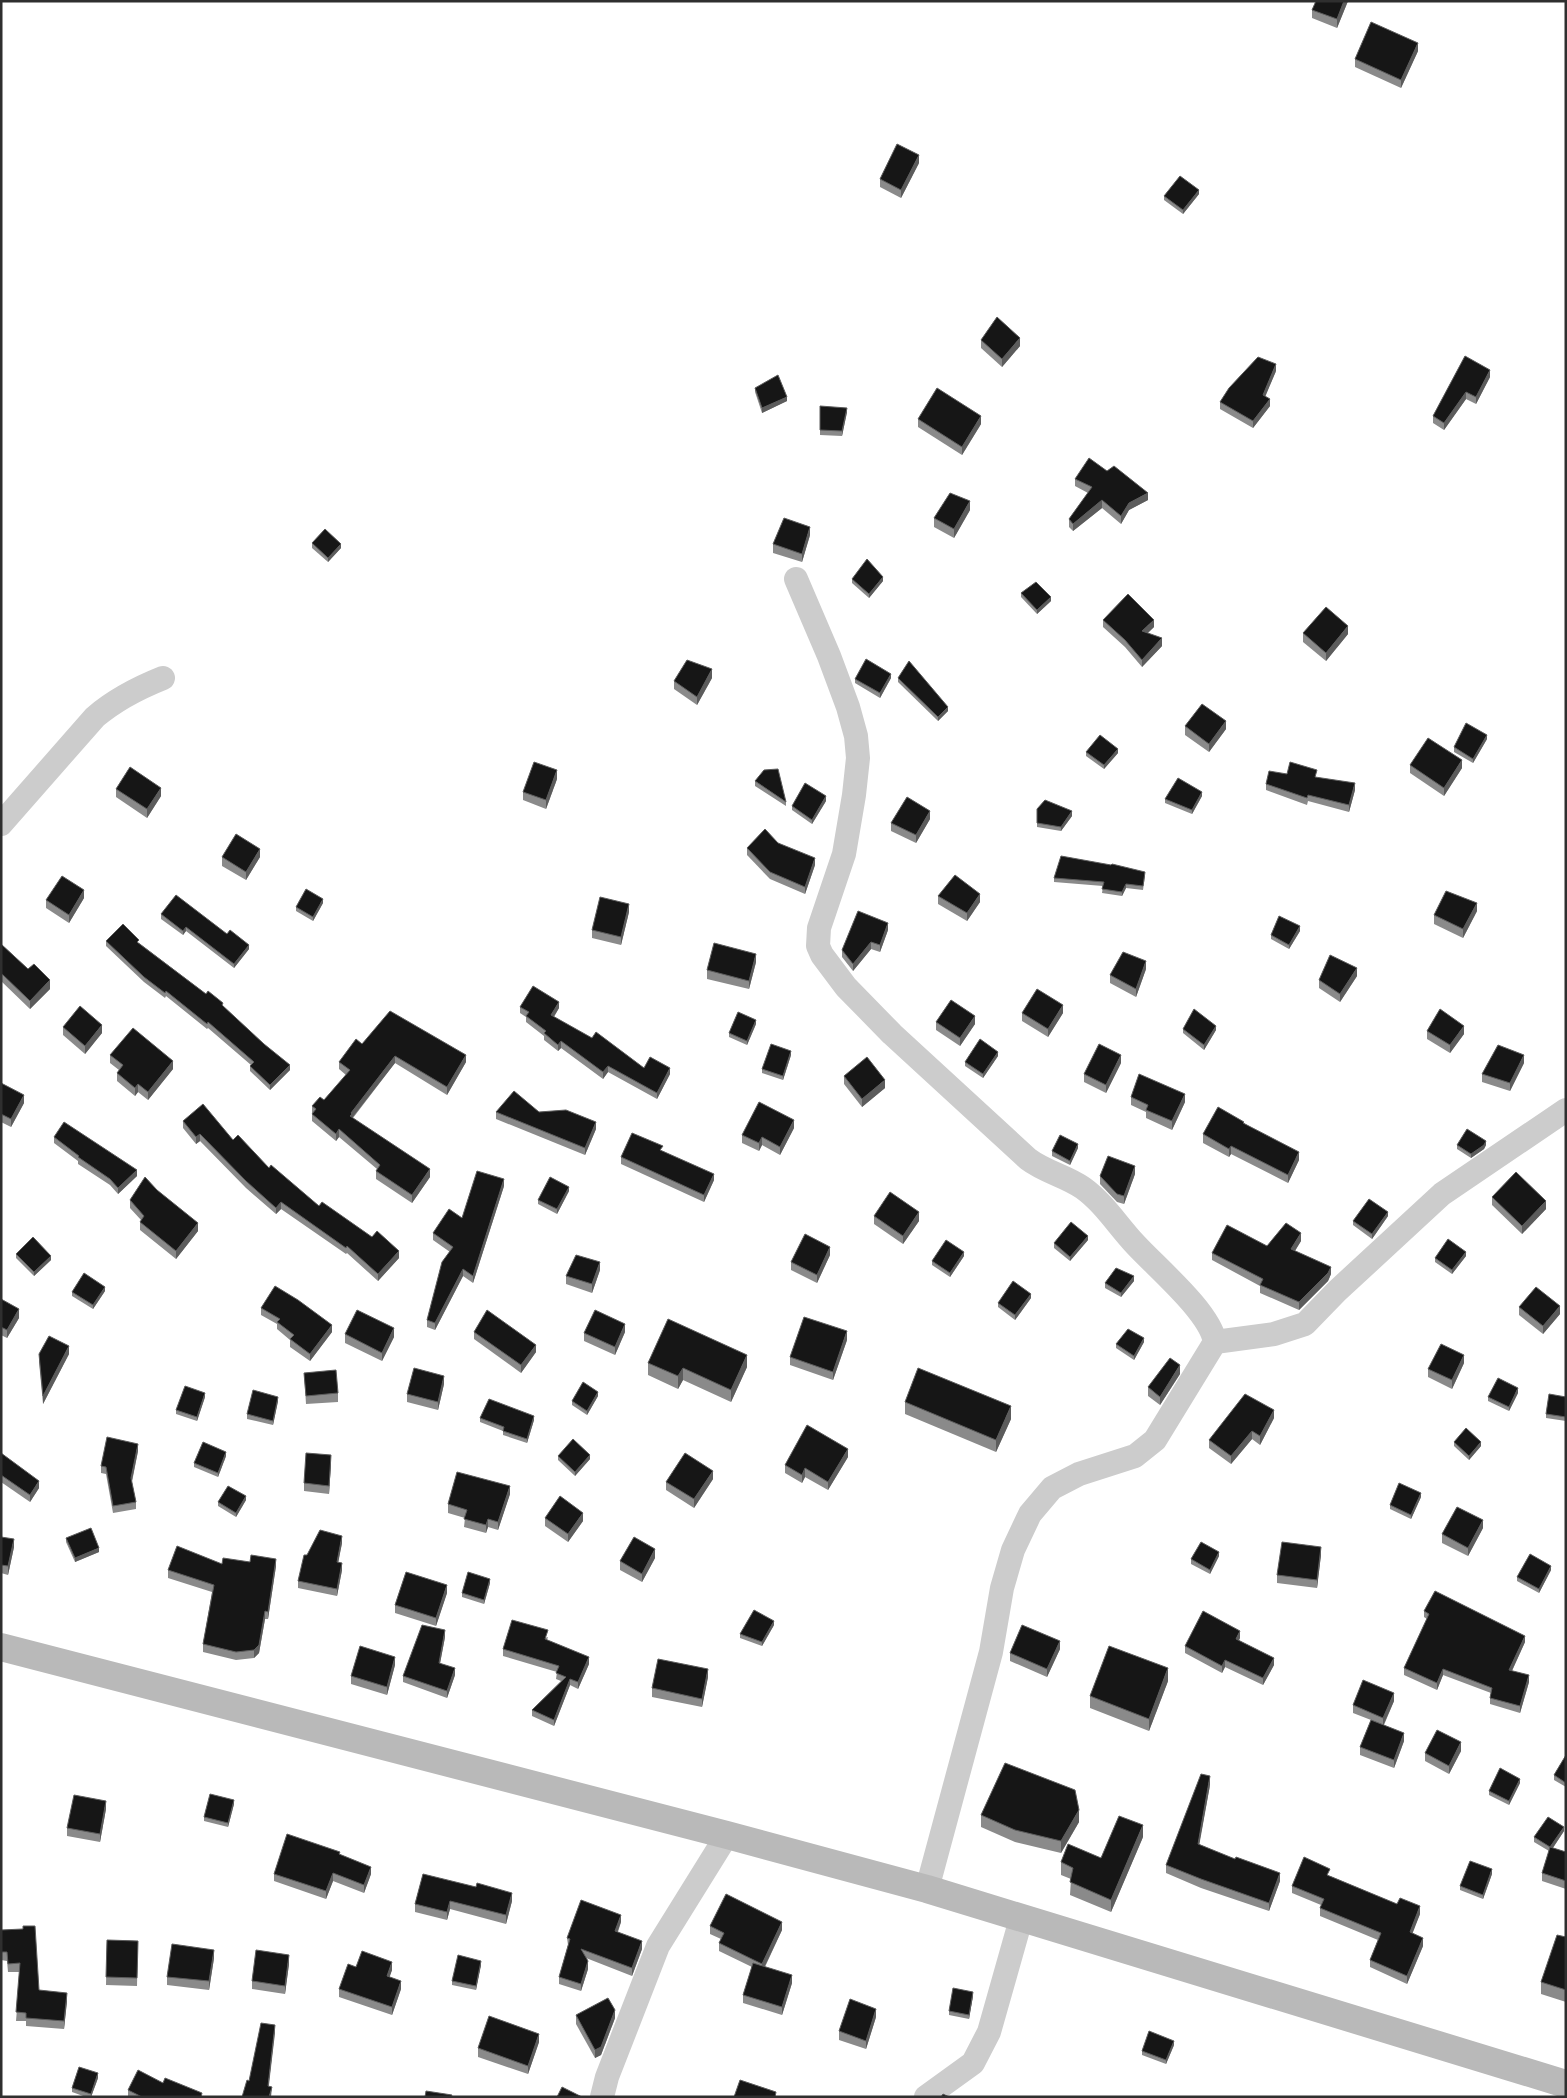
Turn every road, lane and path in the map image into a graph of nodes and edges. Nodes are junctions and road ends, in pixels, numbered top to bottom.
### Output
1 (796, 579) dead end
2 (163, 678) dead end
3 (1, 824) edge
4 (1566, 1110) edge
5 (1215, 1342) junction
6 (1, 1647) edge
7 (727, 1835) junction
8 (927, 1889) junction
9 (1021, 1919) junction
10 (1566, 2084) edge
11 (602, 2097) edge
12 (926, 2097) edge

1 - 5 street
2 - 3 street
4 - 5 street
5 - 8 street
6 - 7 main road
7 - 8 main road
7 - 11 street
8 - 9 main road
9 - 10 main road
9 - 12 street

